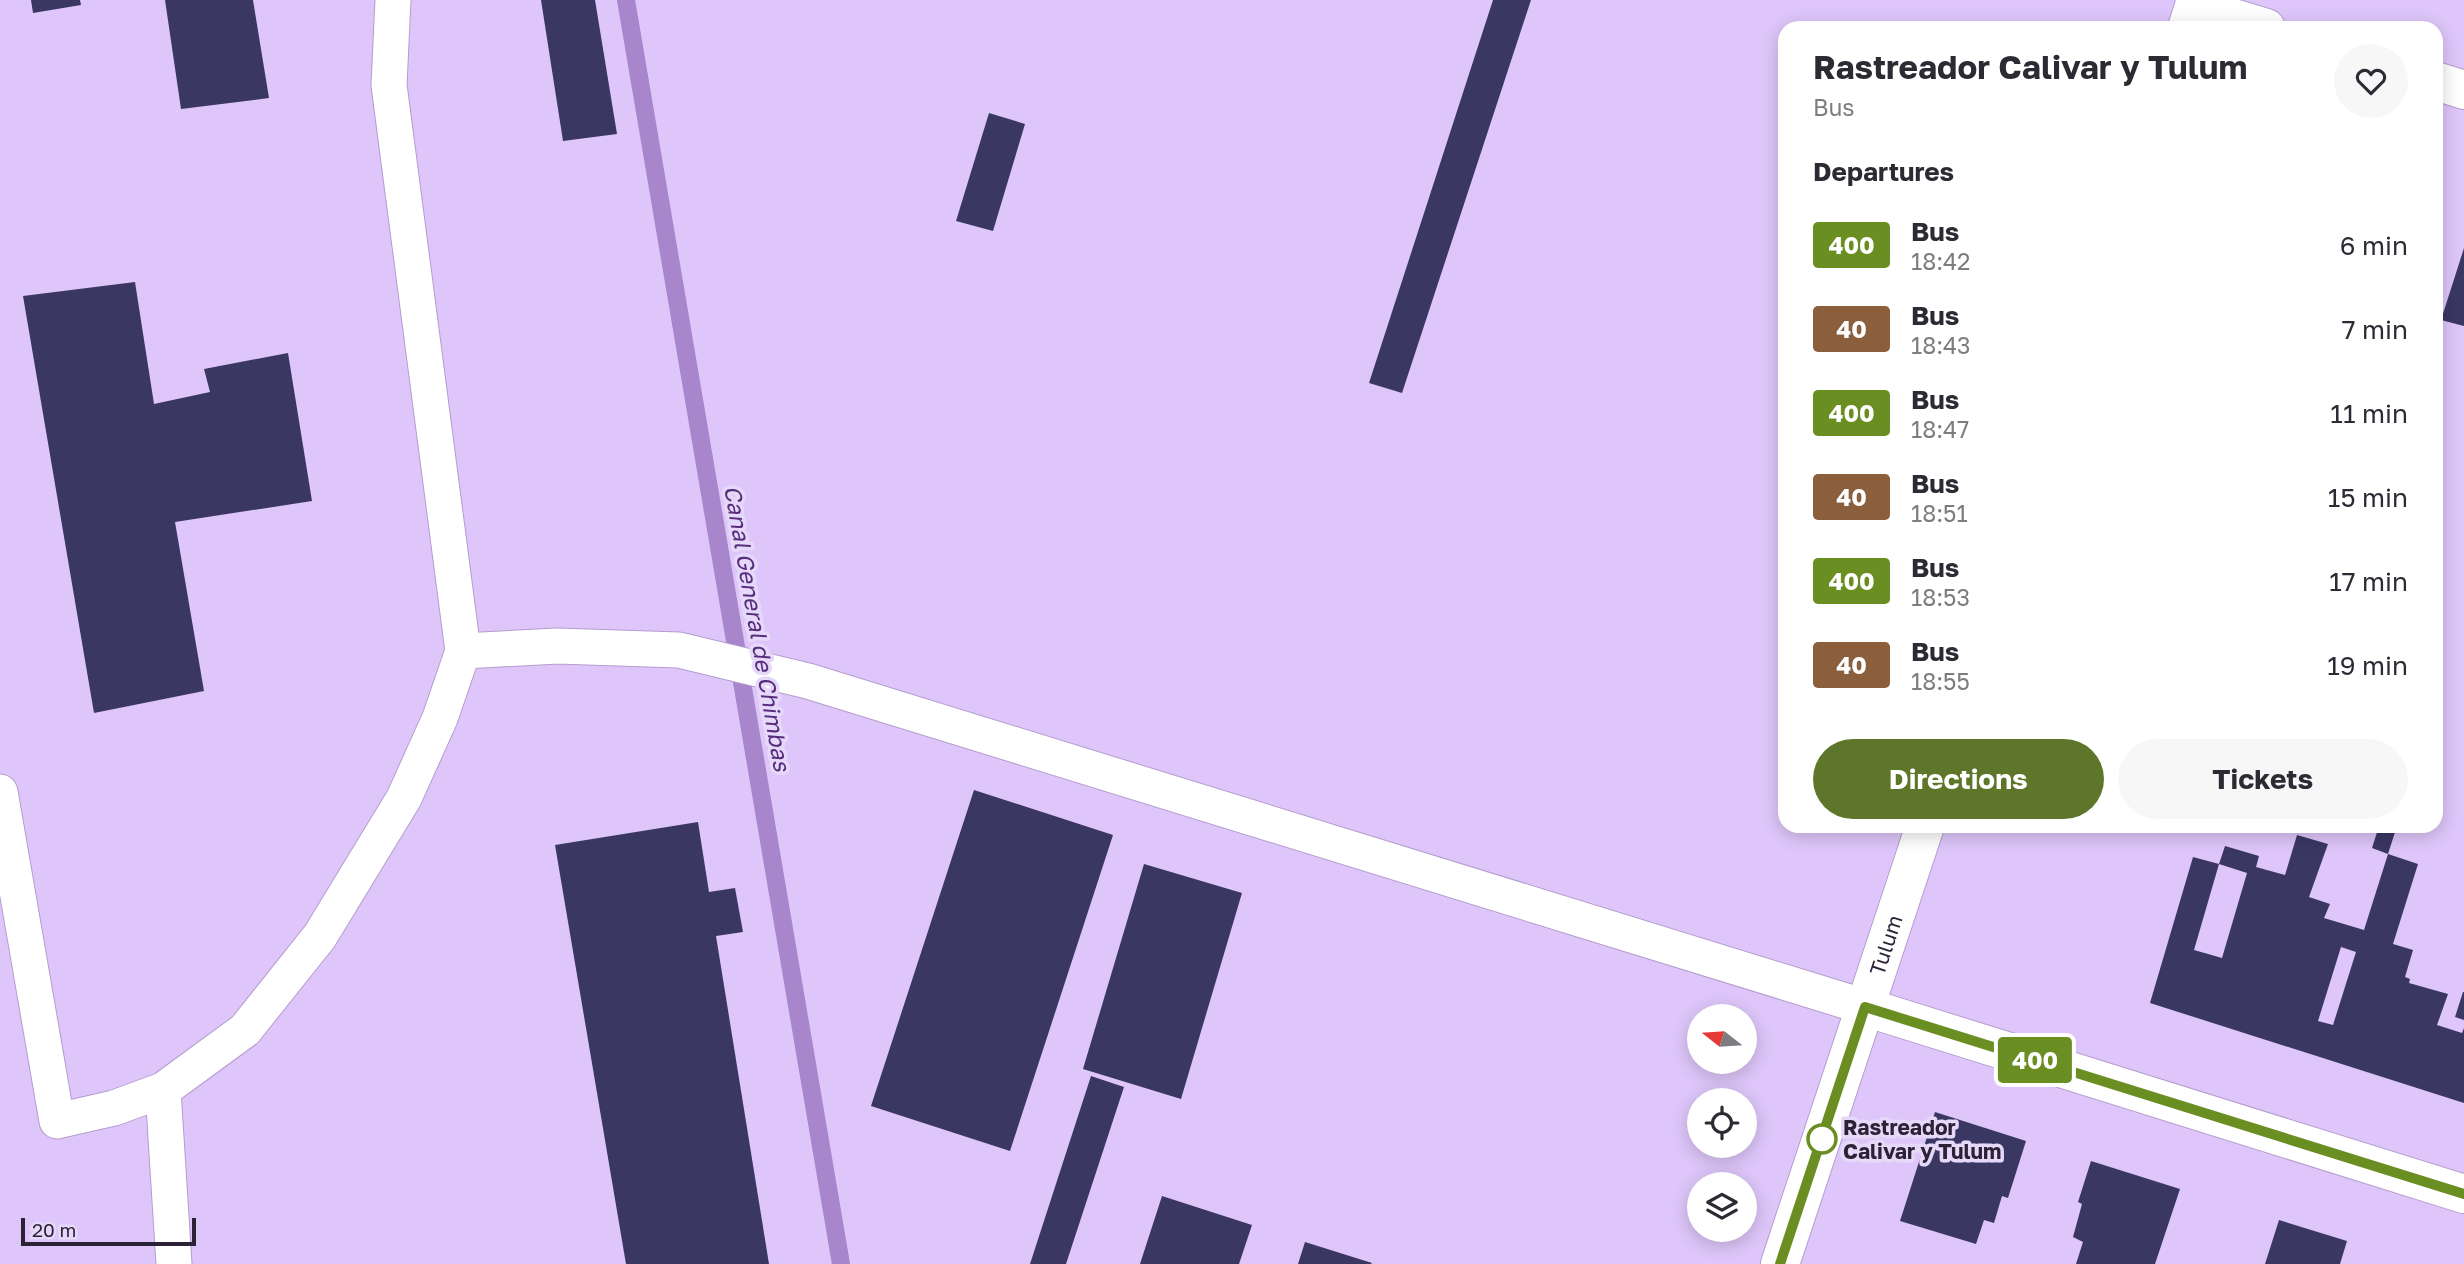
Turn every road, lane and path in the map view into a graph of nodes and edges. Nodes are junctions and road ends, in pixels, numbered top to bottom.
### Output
1 (393, 0) edge
2 (2193, 11) edge
3 (2236, 21) edge
4 (2443, 83) edge
5 (2464, 90) edge
6 (463, 651) junction
7 (0, 792) edge
8 (1922, 833) edge
9 (1865, 1007) junction
10 (163, 1090) junction
11 (2464, 1194) edge
12 (174, 1264) edge
13 (1780, 1264) edge

1 - 6 lane
2 - 3 main road
4 - 5 main road
6 - 9 lane
6 - 10 lane
7 - 10 lane
8 - 9 main road, Tulum
9 - 11 main road
9 - 13 main road, Tulum
10 - 12 lane

